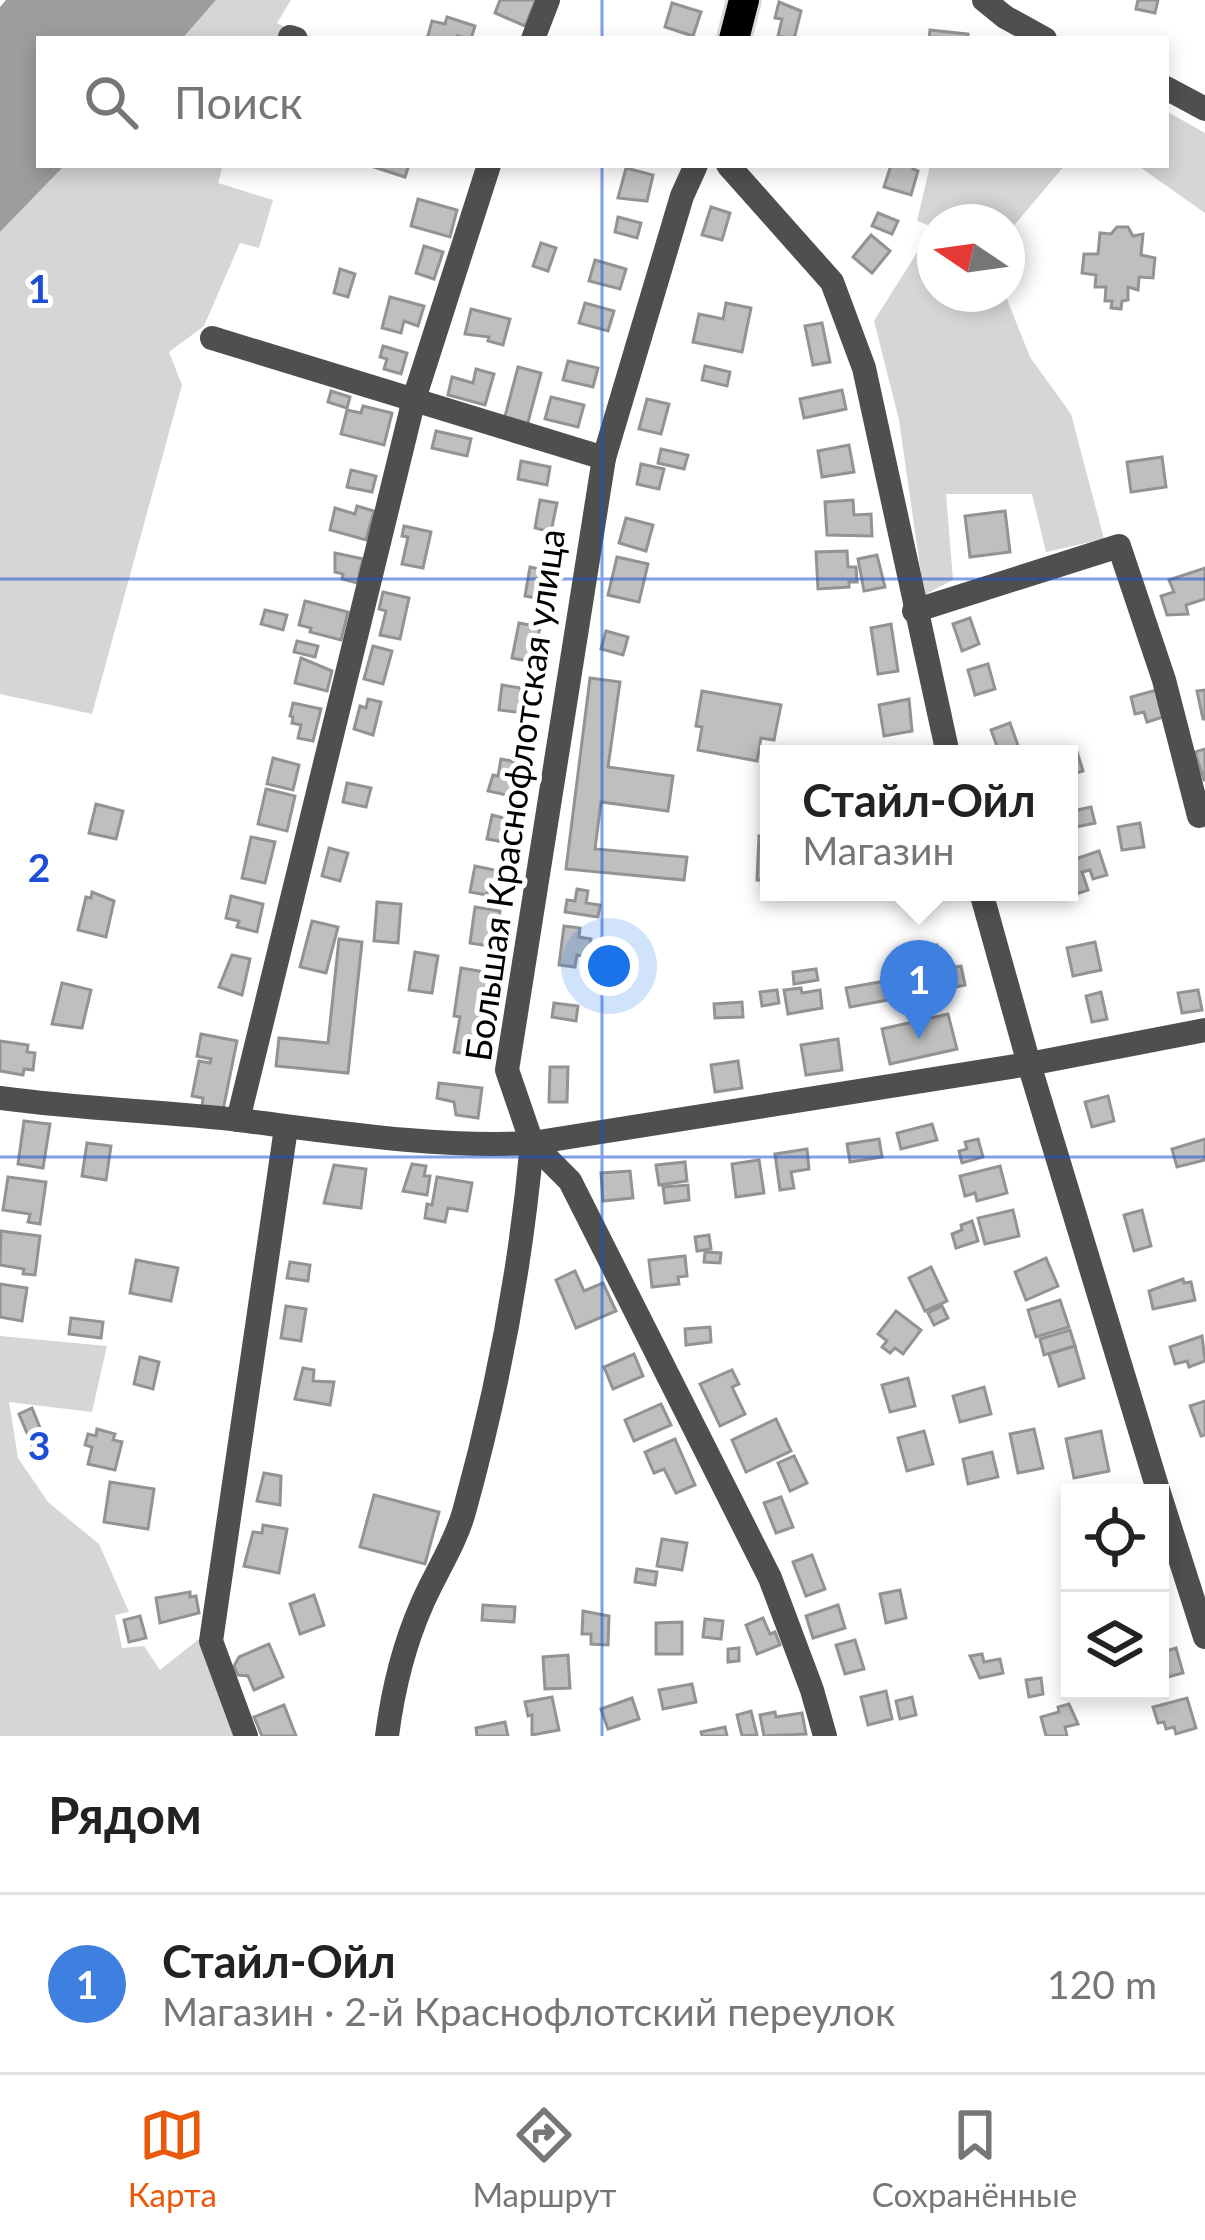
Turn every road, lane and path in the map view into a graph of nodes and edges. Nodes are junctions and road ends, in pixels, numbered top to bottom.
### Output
1 (548, 0) edge
2 (744, 0) edge
3 (984, 0) edge
4 (534, 36) edge
5 (735, 36) edge
6 (1040, 36) edge
7 (1169, 90) edge
8 (1205, 110) edge
9 (488, 168) edge
10 (695, 168) edge
11 (731, 168) edge
12 (212, 338) dead end
13 (414, 399) junction
14 (604, 458) junction
15 (914, 611) junction
16 (946, 745) edge
17 (1199, 816) dead end
18 (984, 901) edge
19 (1204, 1035) edge
20 (1029, 1064) junction
21 (0, 1098) edge
22 (238, 1120) junction
23 (286, 1128) junction
24 (532, 1143) junction
25 (1157, 1484) edge
26 (1169, 1522) edge
27 (1205, 1636) edge
28 (246, 1736) edge
29 (387, 1736) edge
30 (825, 1736) edge

1 - 4 street
2 - 5 main road
3 - 6 street
7 - 8 street
9 - 13 street
10 - 14 street, Большая Краснофлотская улица
11 - 15 street
12 - 13 street
13 - 14 street
13 - 22 street
14 - 24 street, Большая Краснофлотская улица
15 - 16 street
15 - 17 street
18 - 20 street
19 - 20 street
20 - 24 street
20 - 25 street
21 - 22 street
22 - 23 street
23 - 24 street
23 - 28 street
24 - 29 street
24 - 30 street, Большая Краснофлотская улица
26 - 27 street

